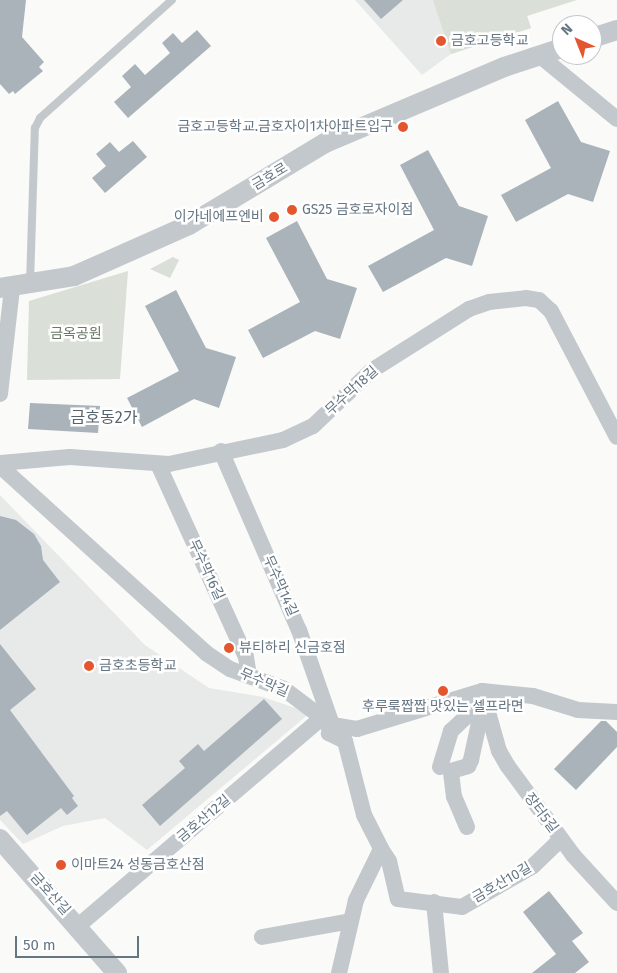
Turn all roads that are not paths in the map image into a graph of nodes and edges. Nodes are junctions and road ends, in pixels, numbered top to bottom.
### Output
1 (172, 0) edge
2 (617, 30) edge
3 (602, 35) edge
4 (552, 51) edge
5 (539, 55) junction
6 (617, 119) edge
7 (14, 287) edge
8 (0, 394) edge
9 (617, 437) edge
10 (221, 451) junction
11 (0, 464) edge
12 (158, 464) junction
13 (249, 676) junction
14 (484, 700) junction
15 (617, 712) edge
16 (332, 725) junction
17 (440, 767) dead end
18 (467, 827) dead end
19 (0, 839) edge
20 (561, 839) junction
21 (381, 849) junction
22 (434, 902) junction
23 (617, 903) edge
24 (351, 920) junction
25 (78, 926) junction
26 (262, 937) dead end
27 (117, 973) edge
28 (339, 973) edge
29 (441, 973) edge

1 - 7 lane
2 - 3 street
4 - 5 street, 금호로
5 - 6 street
5 - 7 street, 금호로
7 - 8 street
9 - 10 street, 무수막18길
10 - 12 street, 무수막18길
10 - 16 street, 무수막14길
11 - 12 street, 무수막18길
11 - 13 street, 무수막길
12 - 13 street, 무수막16길
13 - 16 street, 무수막길
14 - 15 street, 무수막길
14 - 16 street, 무수막길
14 - 17 street
14 - 18 street
14 - 20 street, 장터5길
16 - 21 street, 금호산10길
16 - 25 street, 금호산12길
19 - 25 street, 금호산길
20 - 22 street, 금호산10길
20 - 23 street, 장터5길
21 - 22 street, 금호산10길
21 - 24 street
22 - 29 street
24 - 26 street
24 - 28 street
25 - 27 street, 금호산길

